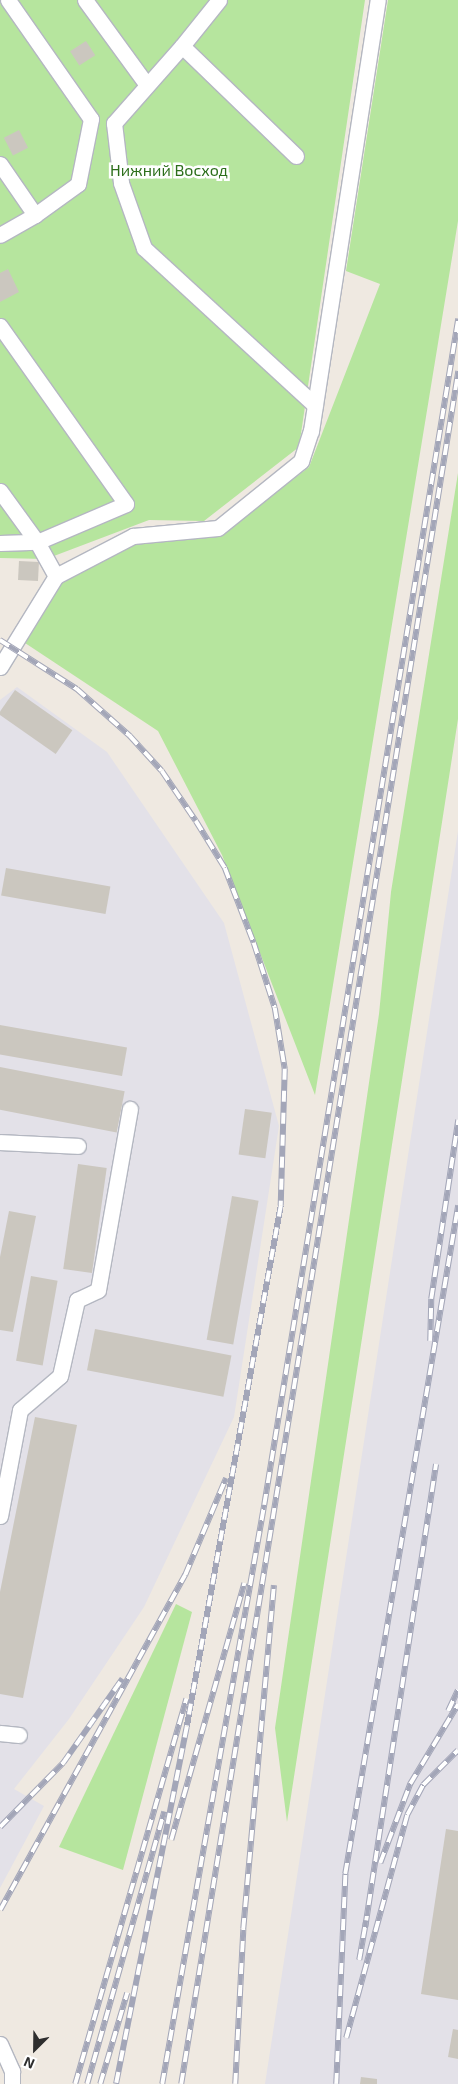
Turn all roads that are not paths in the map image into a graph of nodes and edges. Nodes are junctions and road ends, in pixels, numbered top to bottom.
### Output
1 (8, 0) edge
2 (85, 0) edge
3 (219, 0) edge
4 (378, 0) edge
5 (182, 46) junction
6 (147, 85) junction
7 (296, 156) dead end
8 (0, 164) edge
9 (35, 215) junction
10 (0, 235) edge
11 (0, 326) edge
12 (315, 406) junction
13 (0, 491) edge
14 (38, 542) junction
15 (0, 543) edge
16 (56, 576) junction
17 (0, 667) edge
18 (130, 1109) dead end
19 (0, 1142) edge
20 (78, 1146) dead end
21 (0, 1516) edge
22 (0, 1733) edge
23 (19, 1735) dead end
24 (0, 2044) edge
25 (12, 2084) edge

1 - 9 lane
2 - 6 lane
3 - 5 lane
4 - 12 lane
5 - 6 lane
5 - 7 lane
6 - 12 lane
8 - 9 lane
9 - 10 lane
11 - 14 lane
12 - 16 lane
13 - 14 lane
14 - 15 lane
14 - 16 lane
16 - 17 lane
18 - 21 lane
19 - 20 lane
22 - 23 lane
24 - 25 lane

